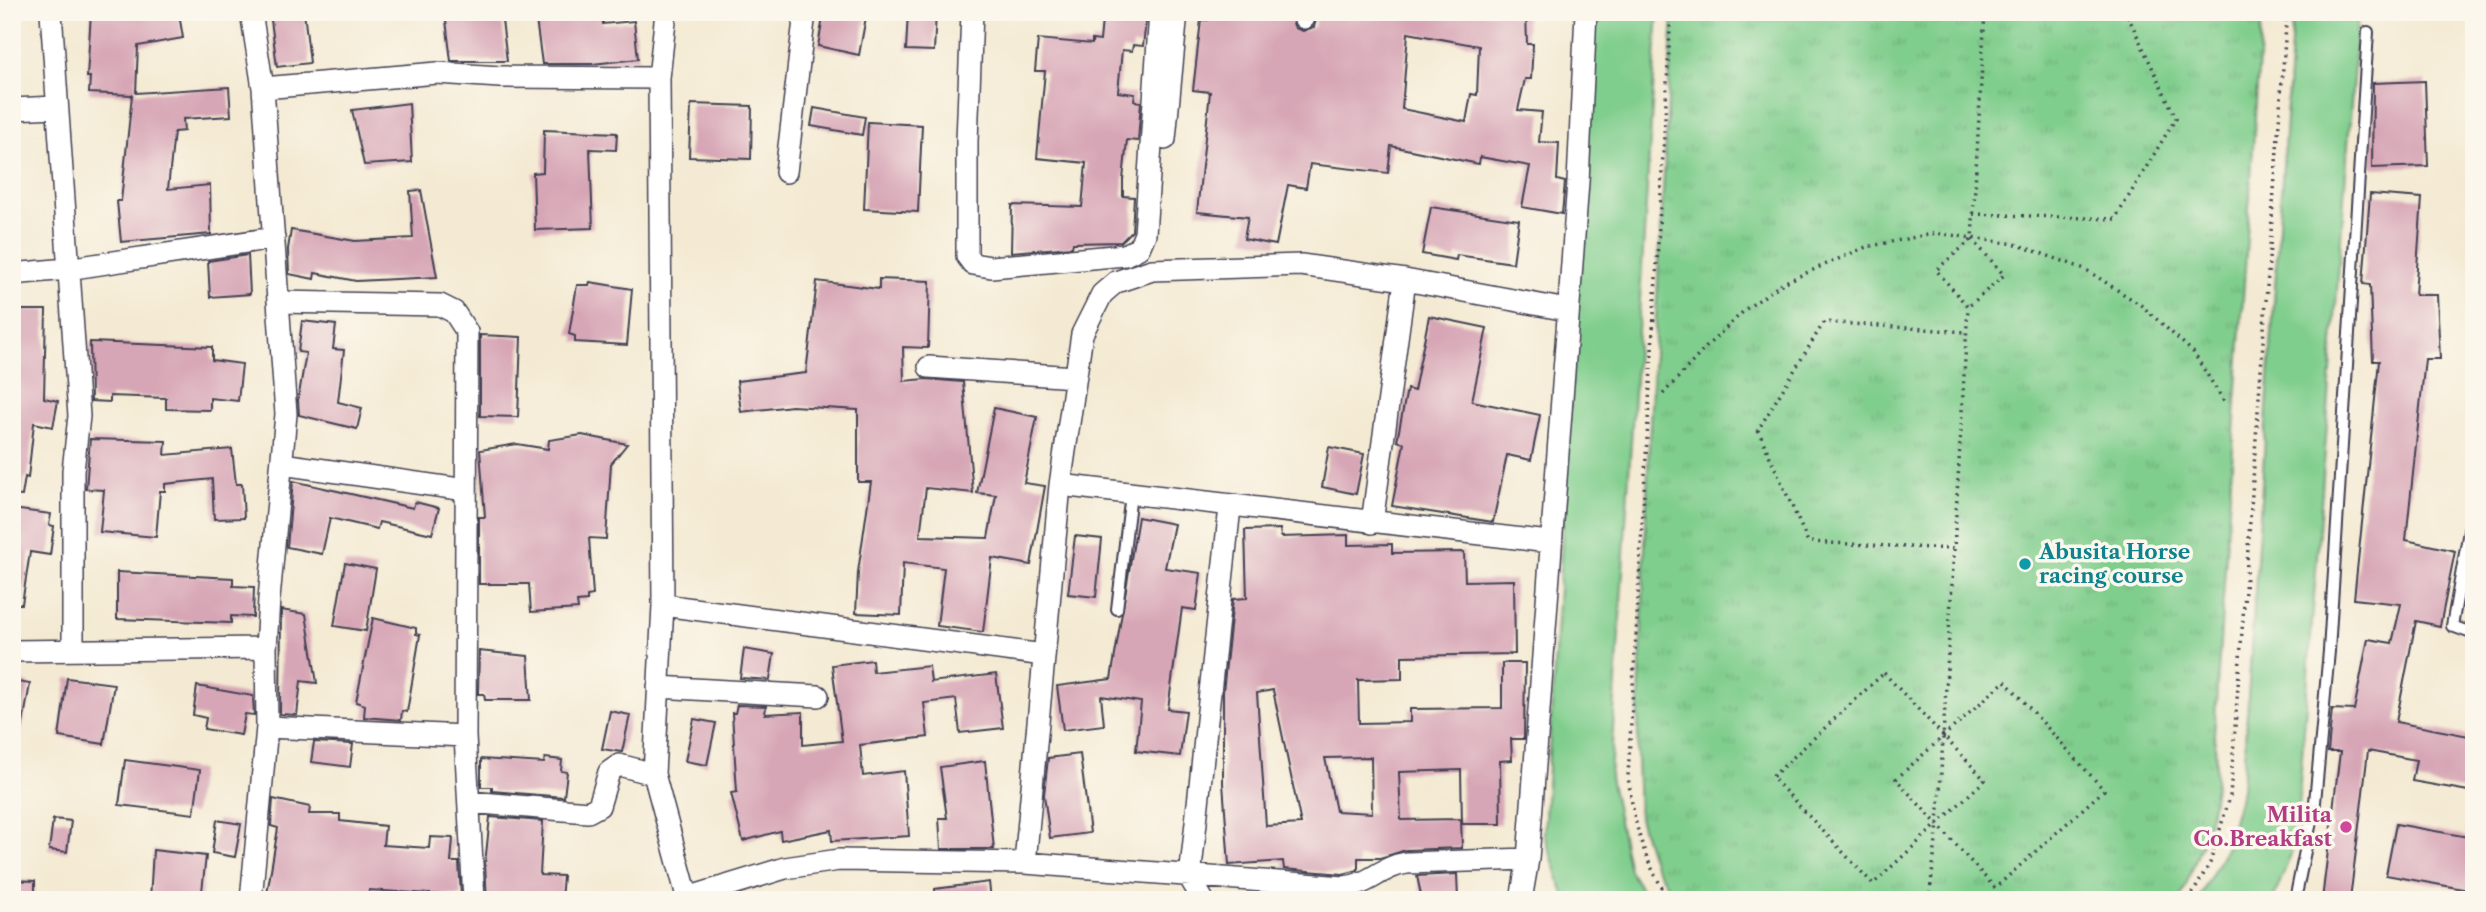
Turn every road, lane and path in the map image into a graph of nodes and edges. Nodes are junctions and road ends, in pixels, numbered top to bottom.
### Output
1 (51, 12) edge
2 (251, 12) edge
3 (666, 12) edge
4 (805, 12) edge
5 (972, 12) edge
6 (1160, 12) edge
7 (1177, 12) edge
8 (1586, 12) edge
9 (1671, 12) edge
10 (1985, 12) edge
11 (2126, 12) edge
12 (2287, 12) edge
13 (2368, 32) dead end
14 (659, 78) junction
15 (262, 88) junction
16 (56, 107) junction
17 (12, 109) edge
18 (786, 172) dead end
19 (1973, 214) junction
20 (274, 238) junction
21 (1972, 239) junction
22 (67, 269) junction
23 (1152, 270) junction
24 (12, 274) edge
25 (1405, 280) junction
26 (278, 302) junction
27 (1968, 307) junction
28 (1567, 310) junction
29 (1966, 332) junction
30 (929, 368) dead end
31 (1076, 377) junction
32 (1664, 394) dead end
33 (2225, 403) dead end
34 (282, 464) junction
35 (1060, 485) junction
36 (466, 489) junction
37 (1131, 494) junction
38 (2474, 503) edge
39 (1230, 507) junction
40 (1372, 523) junction
41 (1549, 542) junction
42 (1954, 549) junction
43 (663, 605) junction
44 (1117, 609) dead end
45 (2474, 634) edge
46 (266, 648) junction
47 (73, 649) junction
48 (12, 651) edge
49 (1044, 655) junction
50 (658, 687) junction
51 (818, 696) dead end
52 (267, 727) junction
53 (465, 736) junction
54 (1943, 736) junction
55 (654, 774) junction
56 (469, 802) junction
57 (1938, 824) junction
58 (1528, 859) junction
59 (1025, 863) junction
60 (1190, 878) junction
61 (688, 899) edge
62 (251, 900) edge
63 (474, 900) edge
64 (1203, 900) edge
65 (1521, 900) edge
66 (1670, 900) edge
67 (1930, 900) edge
68 (2189, 900) edge
69 (2295, 900) edge

1 - 16 street
2 - 15 street
3 - 14 street
4 - 18 street
5 - 6 street
7 - 23 street
8 - 28 street
9 - 66 path
10 - 19 path
11 - 19 path
12 - 68 path
13 - 69 lane
14 - 15 street
14 - 43 street
15 - 20 street
16 - 17 street
16 - 22 street
19 - 21 path
20 - 22 street
20 - 26 street
21 - 27 path
21 - 27 path
21 - 32 path
21 - 33 path
22 - 24 street
22 - 47 street
23 - 25 street
23 - 31 street
25 - 28 street
25 - 40 street
26 - 34 street
26 - 36 street
27 - 29 path
28 - 41 street
29 - 42 path
29 - 42 path
30 - 31 street
31 - 35 street
34 - 36 street
34 - 46 street
35 - 37 street
35 - 49 street
36 - 53 street
37 - 39 street
37 - 44 lane
38 - 45 lane
39 - 40 street
39 - 60 street
40 - 41 street
41 - 58 street
42 - 54 path
43 - 49 street
43 - 50 street
46 - 47 street
46 - 52 street
47 - 48 street
49 - 59 street
50 - 51 street
50 - 55 street
52 - 53 street
52 - 62 street
53 - 56 street
54 - 57 path
54 - 57 path
54 - 57 path
54 - 57 path
54 - 57 path
55 - 56 street
55 - 61 street
56 - 63 street
57 - 67 path
58 - 60 street
58 - 65 street
59 - 60 street
59 - 61 street
60 - 64 street

